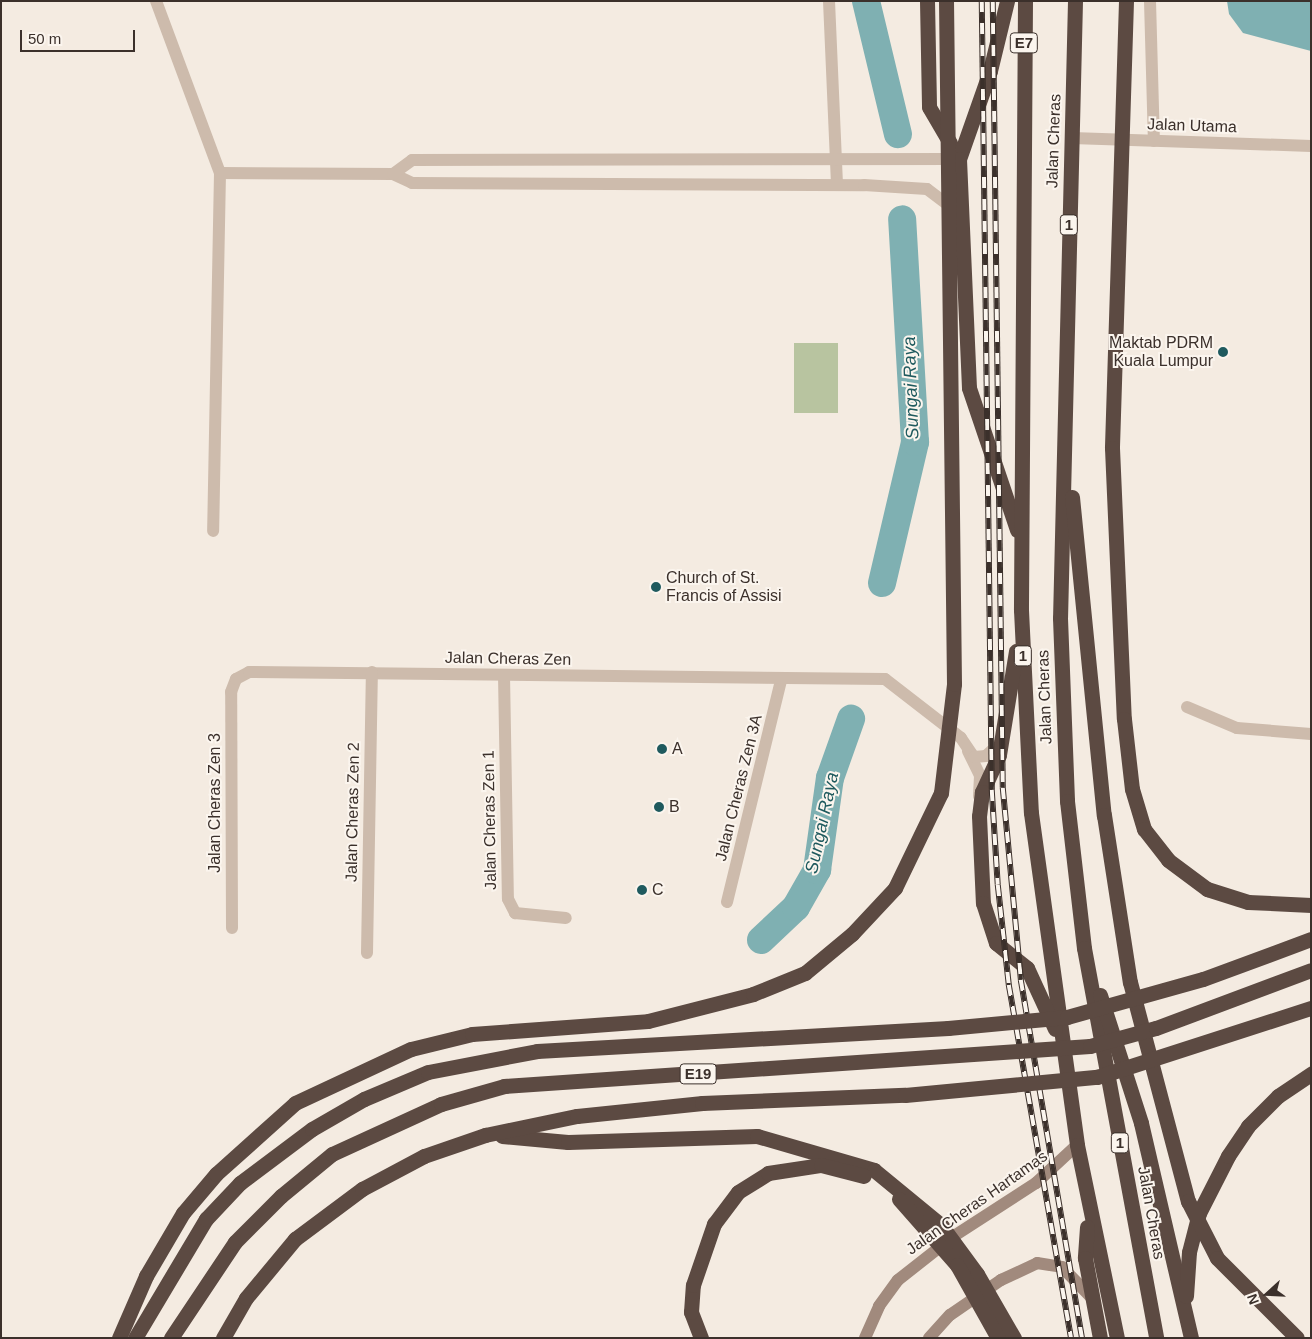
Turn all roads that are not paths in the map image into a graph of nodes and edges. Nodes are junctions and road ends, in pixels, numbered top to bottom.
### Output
1 (156, 1) edge
2 (829, 1) edge
3 (927, 1) edge
4 (946, 1) edge
5 (1008, 1) edge
6 (1026, 1) edge
7 (1075, 1) edge
8 (1080, 1) edge
9 (1126, 1) edge
10 (1150, 1) edge
11 (1074, 48) junction
12 (1022, 84) junction
13 (1072, 138) junction
14 (1154, 141) junction
15 (1311, 146) edge
16 (959, 159) junction
17 (837, 161) junction
18 (220, 173) junction
19 (393, 174) junction
20 (837, 185) junction
21 (963, 216) junction
22 (1066, 456) junction
23 (213, 531) dead end
24 (1020, 538) junction
25 (1021, 610) junction
26 (372, 672) junction
27 (504, 675) junction
28 (236, 679) joint
29 (781, 681) junction
30 (1187, 707) dead end
31 (1311, 734) edge
32 (961, 738) junction
33 (1003, 740) junction
34 (979, 816) junction
35 (727, 902) dead end
36 (1311, 905) edge
37 (566, 918) dead end
38 (232, 928) dead end
39 (1311, 939) edge
40 (1084, 948) junction
41 (367, 952) dead end
42 (1311, 970) edge
43 (1311, 1008) edge
44 (1064, 1049) junction
45 (1311, 1074) edge
46 (485, 1135) junction
47 (1077, 1145) junction
48 (1088, 1208) junction
49 (1093, 1301) junction
50 (1185, 1312) junction
51 (119, 1338) edge
52 (135, 1338) edge
53 (171, 1338) edge
54 (223, 1338) edge
55 (701, 1338) edge
56 (865, 1338) edge
57 (930, 1338) edge
58 (998, 1338) edge
59 (1014, 1338) edge
60 (1100, 1338) edge
61 (1117, 1338) edge
62 (1156, 1338) edge
63 (1191, 1338) edge
64 (1297, 1338) edge

1 - 18 street
2 - 17 street
3 - 16 highway
4 - 51 highway, bridge
5 - 12 highway
5 - 16 highway
6 - 12 highway, E7
7 - 11 highway
8 - 11 highway
9 - 36 highway, bridge
10 - 14 street
11 - 13 highway, Jalan Cheras / 1
12 - 24 highway, Jalan Cheras / 1
13 - 14 street, Jalan Utama
13 - 22 highway, Jalan Cheras / 1
14 - 15 street, Jalan Utama
16 - 17 street
16 - 21 highway
17 - 19 street
17 - 20 street
18 - 19 street
18 - 23 street
19 - 20 street
20 - 21 street
21 - 24 highway
22 - 40 highway, Jalan Cheras / 1
22 - 64 highway, bridge
24 - 25 highway, Jalan Cheras / 1
25 - 33 highway
25 - 44 highway, Jalan Cheras / 1
26 - 27 street, Jalan Cheras Zen
26 - 28 street, Jalan Cheras Zen
26 - 41 street, Jalan Cheras Zen 2
27 - 29 street, Jalan Cheras Zen
27 - 37 street, Jalan Cheras Zen 1
28 - 38 street, Jalan Cheras Zen 3
29 - 32 street, Jalan Cheras Zen
29 - 35 street, Jalan Cheras Zen 3A
30 - 31 street
32 - 33 street, Jalan Cheras Zen
32 - 34 street
33 - 34 highway
34 - 44 highway
39 - 52 highway, bridge
40 - 50 highway
40 - 62 highway, Jalan Cheras / 1
42 - 53 highway, E19, bridge
43 - 46 highway, E19, bridge
44 - 47 highway, Jalan Cheras / 1
45 - 50 highway
46 - 54 highway, E19, bridge
46 - 59 highway, bridge
47 - 48 highway, Jalan Cheras / 1
47 - 56 street, Jalan Cheras Hartamas
48 - 49 highway
48 - 61 highway, Jalan Cheras / 1
49 - 57 street
49 - 60 highway
50 - 63 highway
55 - 58 highway, bridge

